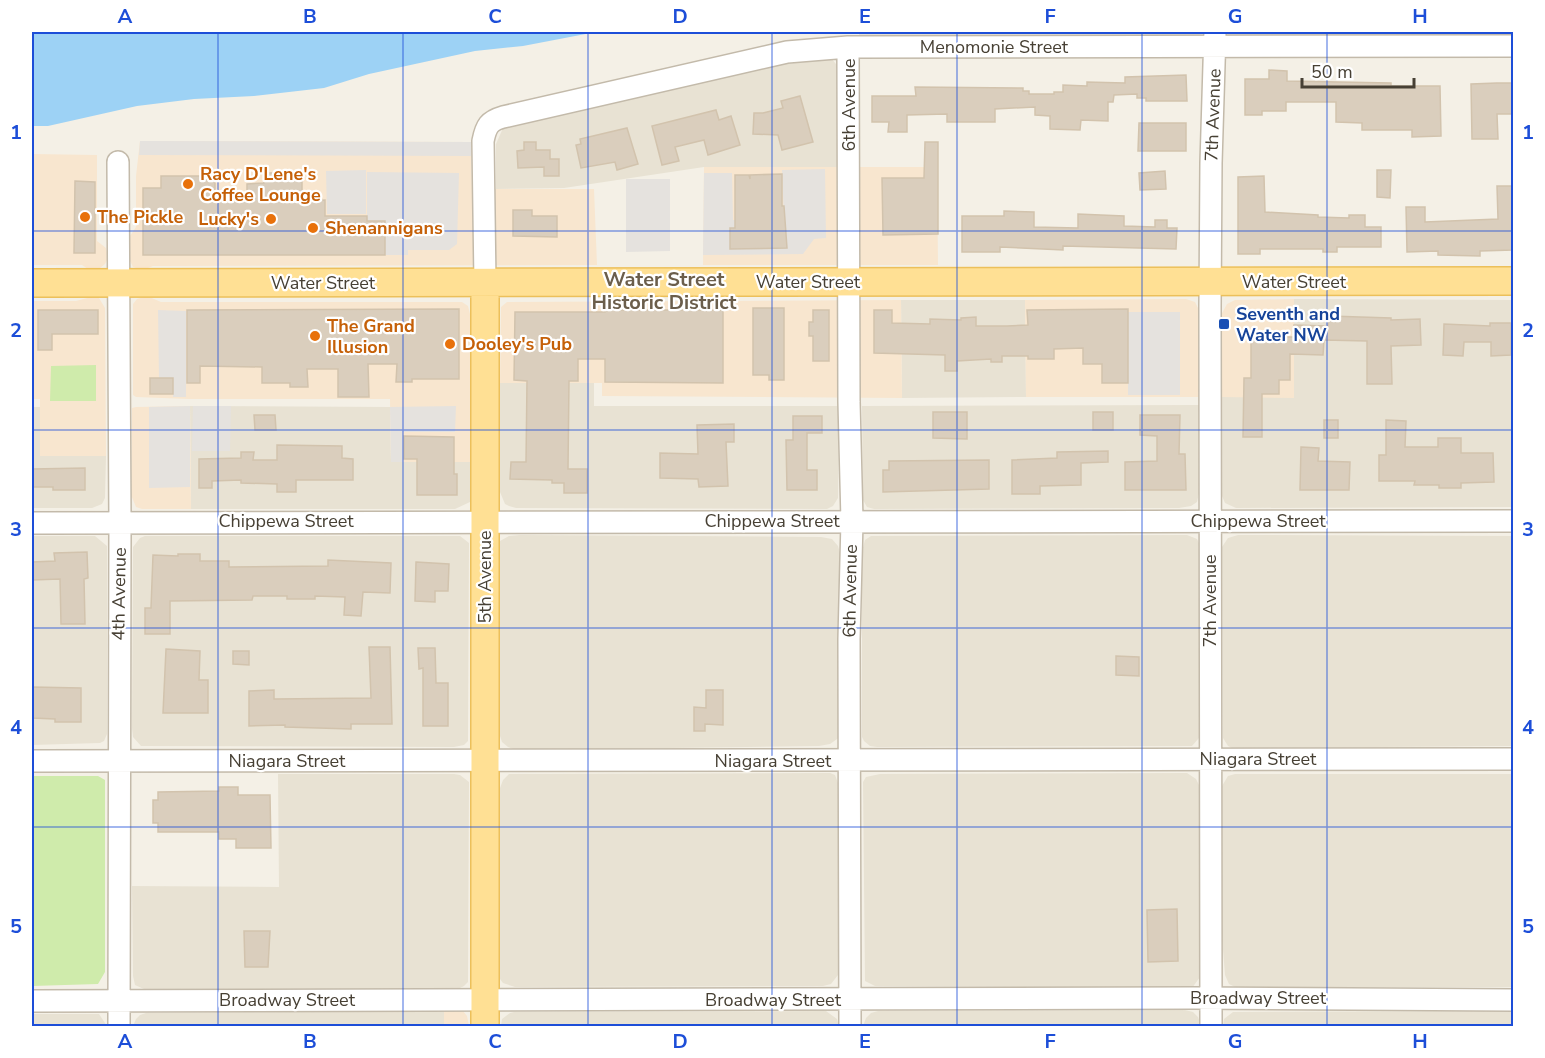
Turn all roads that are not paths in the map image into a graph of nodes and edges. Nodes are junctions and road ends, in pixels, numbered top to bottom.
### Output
1 (1215, 40) edge
2 (1514, 46) edge
3 (848, 47) junction
4 (486, 127) joint
5 (118, 162) dead end
6 (849, 282) junction
7 (1210, 282) junction
8 (1514, 282) edge
9 (32, 283) edge
10 (118, 283) junction
11 (485, 283) junction
12 (485, 521) junction
13 (852, 521) junction
14 (1211, 521) junction
15 (1514, 521) edge
16 (32, 522) edge
17 (120, 523) junction
18 (1210, 759) junction
19 (1514, 759) edge
20 (32, 761) edge
21 (118, 761) junction
22 (485, 761) junction
23 (850, 761) junction
24 (1211, 998) junction
25 (484, 999) junction
26 (850, 1000) junction
27 (1514, 1000) edge
28 (32, 1001) edge
29 (119, 1001) junction
30 (119, 1026) edge
31 (484, 1026) edge
32 (850, 1026) edge
33 (1211, 1026) edge

1 - 2 street, Menomonie Street
1 - 3 street, Menomonie Street
1 - 7 street, 7th Avenue
3 - 4 street, Menomonie Street
3 - 6 street, 6th Avenue
4 - 11 street, 5th Avenue
5 - 10 street, 4th Avenue
6 - 7 main road, Water Street
6 - 11 main road, Water Street
6 - 13 street, 6th Avenue
7 - 8 main road, Water Street
7 - 14 street, 7th Avenue
9 - 10 main road, Water Street
10 - 11 main road, Water Street
10 - 17 street, 4th Avenue
11 - 12 main road, 5th Avenue
12 - 13 street, Chippewa Street
12 - 17 street, Chippewa Street
12 - 22 main road, 5th Avenue
13 - 14 street, Chippewa Street
13 - 23 street, 6th Avenue
14 - 15 street, Chippewa Street
14 - 18 street, 7th Avenue
16 - 17 street, Chippewa Street
17 - 21 street, 4th Avenue
18 - 19 street, Niagara Street
18 - 23 street, Niagara Street
18 - 24 street, 7th Avenue
20 - 21 street, Niagara Street
21 - 22 street, Niagara Street
21 - 29 street, 4th Avenue
22 - 23 street, Niagara Street
22 - 25 main road, 5th Avenue
23 - 26 street, 6th Avenue
24 - 26 street, Broadway Street
24 - 27 street, Broadway Street
24 - 33 street, 7th Avenue
25 - 26 street, Broadway Street
25 - 29 street, Broadway Street
25 - 31 main road, 5th Avenue
26 - 32 street, 6th Avenue
28 - 29 street, Broadway Street
29 - 30 street, 4th Avenue

